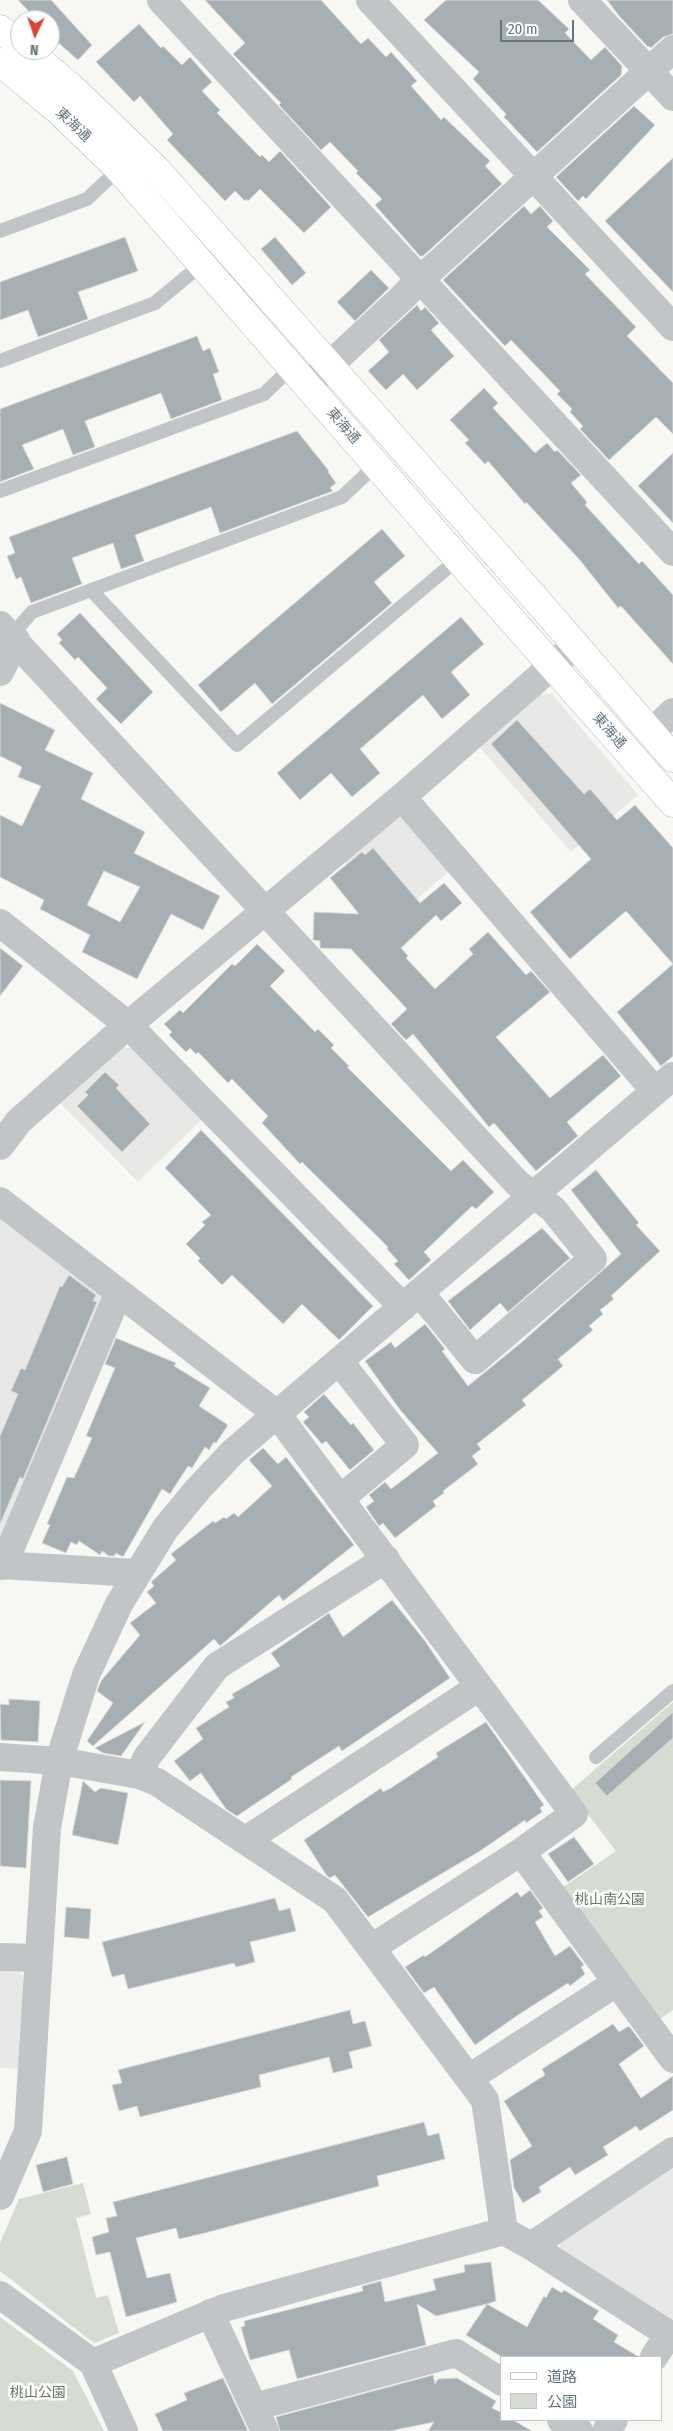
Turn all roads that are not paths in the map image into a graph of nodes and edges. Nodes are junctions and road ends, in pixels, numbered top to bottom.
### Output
1 (162, 0) edge
2 (370, 0) edge
3 (582, 0) edge
4 (0, 29) edge
5 (10, 37) edge
6 (673, 49) edge
7 (39, 60) edge
8 (0, 62) edge
9 (648, 71) junction
10 (673, 97) edge
11 (119, 169) junction
12 (534, 176) junction
13 (0, 231) edge
14 (202, 264) junction
15 (419, 279) junction
16 (673, 326) edge
17 (0, 361) edge
18 (330, 366) junction
19 (300, 377) junction
20 (376, 465) junction
21 (0, 491) edge
22 (673, 552) edge
23 (458, 559) junction
24 (91, 590) junction
25 (9, 634) edge
26 (576, 645) junction
27 (551, 665) junction
28 (0, 672) edge
29 (673, 712) edge
30 (651, 733) junction
31 (673, 758) edge
32 (402, 796) junction
33 (673, 803) edge
34 (264, 910) junction
35 (0, 923) edge
36 (128, 1025) junction
37 (664, 1084) edge
38 (0, 1146) edge
39 (533, 1195) junction
40 (0, 1201) edge
41 (118, 1294) junction
42 (412, 1300) junction
43 (339, 1361) junction
44 (277, 1414) junction
45 (341, 1498) junction
46 (386, 1559) junction
47 (2, 1566) edge
48 (136, 1573) junction
49 (480, 1687) junction
50 (673, 1691) edge
51 (0, 1757) edge
52 (596, 1757) dead end
53 (59, 1761) junction
54 (140, 1775) junction
55 (246, 1840) junction
56 (521, 1852) junction
57 (371, 1948) junction
58 (0, 1957) edge
59 (38, 1958) junction
60 (616, 1983) junction
61 (673, 2059) edge
62 (470, 2078) junction
63 (673, 2151) edge
64 (0, 2196) edge
65 (504, 2232) junction
66 (532, 2246) junction
67 (0, 2295) edge
68 (210, 2313) junction
69 (671, 2335) edge
70 (655, 2356) edge
71 (93, 2363) junction
72 (500, 2381) edge
73 (259, 2419) edge
74 (563, 2421) edge
75 (124, 2431) edge
76 (579, 2431) edge

1 - 15 street
2 - 12 street
3 - 9 street
4 - 5 main road
6 - 9 street
7 - 18 main road, 東海通
8 - 11 main road, 東海通
9 - 10 street
9 - 12 street
11 - 13 lane
11 - 14 main road, 東海通
12 - 15 street
12 - 16 street
14 - 17 lane
14 - 19 main road, 東海通
15 - 18 street
15 - 22 street
18 - 19 street
18 - 26 main road, 東海通
19 - 20 main road, 東海通
19 - 21 lane
20 - 23 main road, 東海通
20 - 24 lane
23 - 24 lane
23 - 27 main road, 東海通
24 - 25 lane
25 - 28 street
25 - 34 street
26 - 27 street
26 - 30 main road, 東海通
27 - 32 street
27 - 33 main road, 東海通
29 - 30 street
30 - 31 main road, 東海通
32 - 34 street
32 - 37 street
34 - 36 street
34 - 39 street
35 - 36 street
36 - 38 street
36 - 42 street
37 - 39 street
39 - 42 street
39 - 42 street
40 - 41 street
41 - 44 street
41 - 47 street
42 - 43 street
43 - 44 street
43 - 45 street
44 - 45 street
44 - 48 street
45 - 46 street
46 - 49 street
46 - 54 street
47 - 48 street
48 - 53 street
49 - 55 street
49 - 56 street
50 - 52 lane
51 - 53 street
53 - 54 street
53 - 59 street
54 - 55 street
55 - 57 street
56 - 57 street
56 - 60 street
57 - 62 street
58 - 59 street
59 - 64 street
60 - 61 street
60 - 62 street
62 - 65 street
63 - 66 street
65 - 66 street
65 - 68 street
66 - 69 street
67 - 71 street
68 - 71 street
68 - 73 street
69 - 70 street
71 - 75 street
72 - 73 street
74 - 76 street

